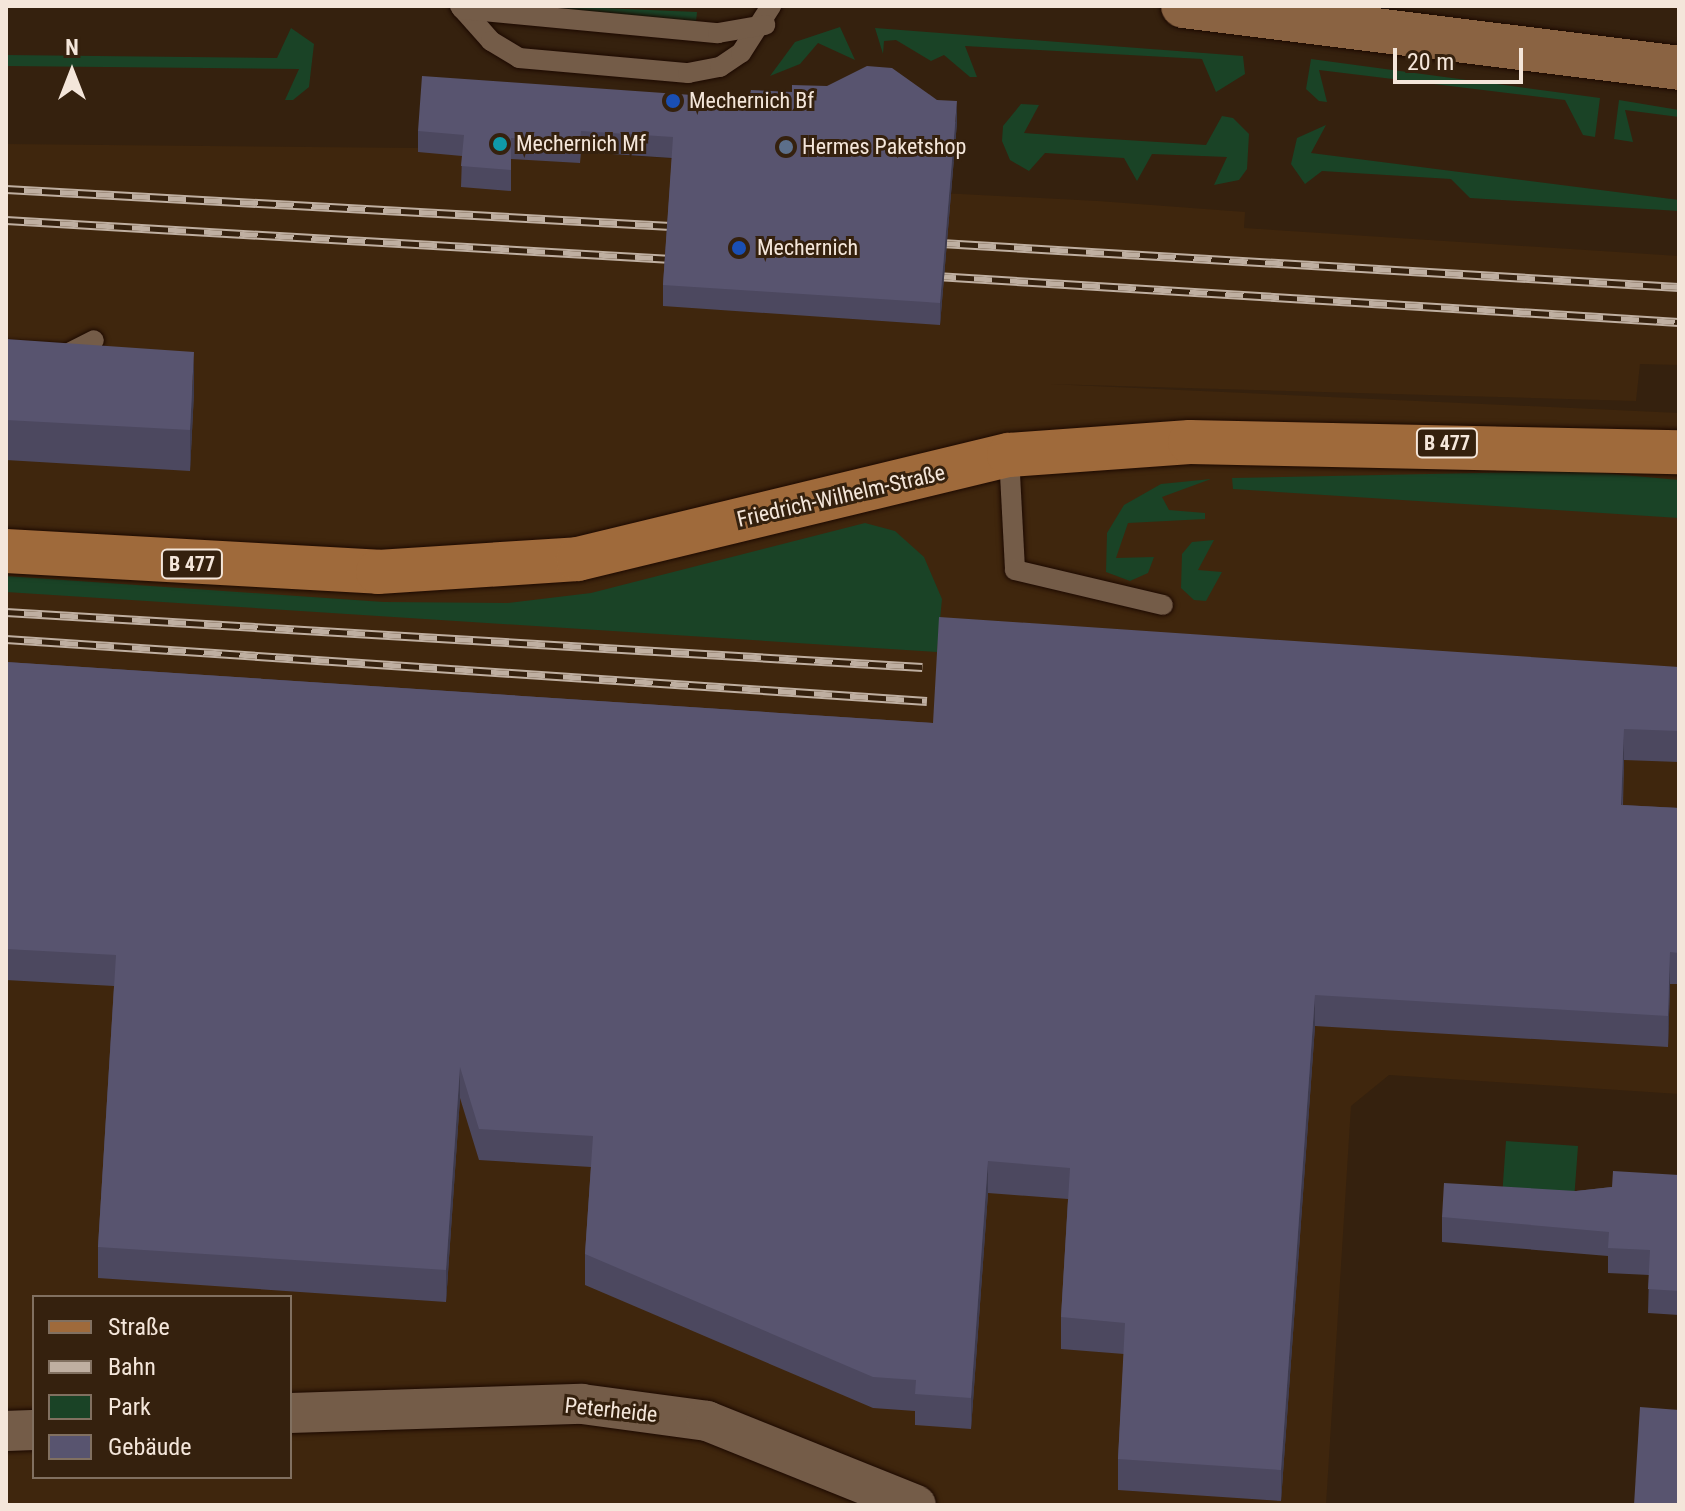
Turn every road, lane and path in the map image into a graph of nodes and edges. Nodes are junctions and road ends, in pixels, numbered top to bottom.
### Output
1 (1183, 6) edge
2 (461, 8) edge
3 (1286, 10) edge
4 (768, 16) edge
5 (1679, 68) edge
6 (94, 340) dead end
7 (6, 351) edge
8 (1679, 452) edge
9 (1009, 455) junction
10 (6, 551) edge
11 (1163, 605) dead end
12 (292, 1413) edge
13 (32, 1430) edge
14 (6, 1431) edge
15 (916, 1505) edge

1 - 3 street
2 - 4 lane
2 - 4 lane
3 - 5 street
6 - 7 lane
8 - 9 main road, Friedrich-Wilhelm-Straße / B 477
9 - 10 main road, Friedrich-Wilhelm-Straße / B 477
9 - 11 lane
12 - 15 street, Peterheide
13 - 14 street

